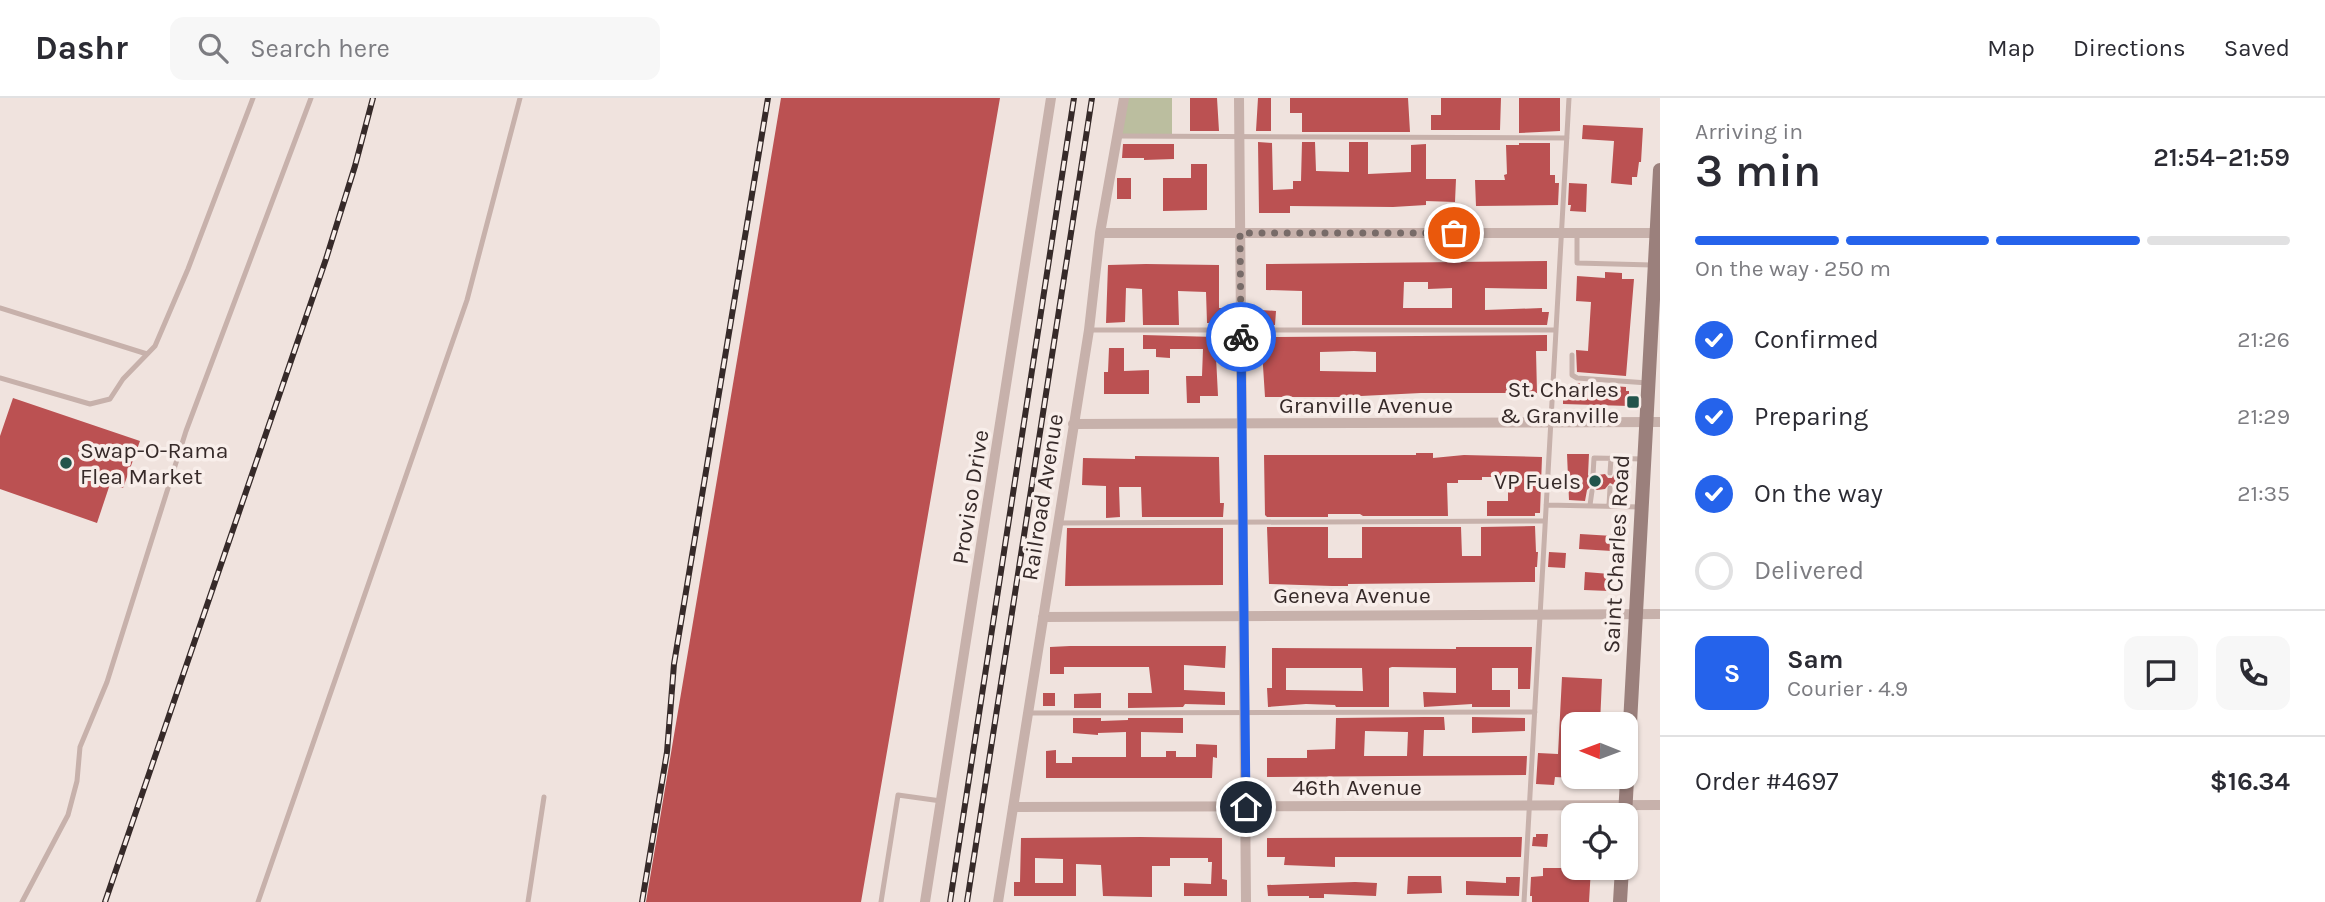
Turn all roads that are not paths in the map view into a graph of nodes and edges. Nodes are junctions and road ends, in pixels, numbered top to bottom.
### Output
1 (253, 98) edge
2 (312, 98) edge
3 (520, 98) edge
4 (1051, 98) edge
5 (1124, 98) edge
6 (1239, 98) edge
7 (1569, 98) edge
8 (1119, 136) junction
9 (1239, 136) junction
10 (1567, 138) junction
11 (1660, 170) edge
12 (1100, 233) junction
13 (1240, 233) junction
14 (1562, 233) junction
15 (1577, 233) junction
16 (1658, 233) edge
17 (1655, 265) junction
18 (0, 308) edge
19 (1089, 330) junction
20 (1241, 330) junction
21 (1556, 330) junction
22 (147, 354) junction
23 (1572, 355) dead end
24 (0, 378) edge
25 (1648, 383) junction
26 (1653, 422) edge
27 (1073, 424) junction
28 (1242, 424) junction
29 (1551, 424) junction
30 (1611, 458) junction
31 (1625, 458) junction
32 (1644, 459) junction
33 (1610, 473) dead end
34 (1593, 475) dead end
35 (1610, 488) dead end
36 (1592, 491) dead end
37 (1546, 505) junction
38 (1590, 506) junction
39 (1609, 506) junction
40 (1622, 506) junction
41 (1642, 507) junction
42 (1243, 520) junction
43 (1545, 521) junction
44 (1057, 523) junction
45 (1244, 614) junction
46 (1540, 614) junction
47 (1636, 614) junction
48 (1660, 614) edge
49 (1043, 617) junction
50 (1244, 712) junction
51 (1535, 712) junction
52 (1028, 713) junction
53 (544, 797) dead end
54 (941, 801) junction
55 (1625, 803) edge
56 (1660, 805) edge
57 (1530, 806) junction
58 (1013, 807) junction
59 (1246, 807) junction
60 (1561, 807) edge
61 (1638, 808) edge
62 (1621, 880) edge
63 (22, 902) edge
64 (258, 902) edge
65 (528, 902) edge
66 (881, 902) edge
67 (925, 902) edge
68 (998, 902) edge
69 (1246, 902) edge
70 (1524, 902) edge
71 (1620, 902) edge

1 - 22 lane
2 - 63 lane
3 - 64 lane
4 - 54 street, Proviso Drive
5 - 8 street, Railroad Avenue
6 - 9 street
7 - 10 lane
8 - 9 lane
8 - 12 street, Railroad Avenue
9 - 10 lane
9 - 13 street
10 - 14 lane
11 - 16 main road, Saint Charles Road
12 - 13 street
12 - 19 street, Railroad Avenue
13 - 14 street
13 - 20 street
14 - 15 street
14 - 21 lane
15 - 16 street
15 - 17 lane
16 - 17 main road, Saint Charles Road
17 - 25 main road, Saint Charles Road
18 - 22 lane
19 - 20 lane
19 - 27 street, Railroad Avenue
20 - 21 lane
20 - 28 street
21 - 29 lane
22 - 24 lane
23 - 25 lane
25 - 26 main road, Saint Charles Road
26 - 29 street, Granville Avenue
26 - 32 main road, Saint Charles Road
27 - 28 street, Granville Avenue
27 - 44 street, Railroad Avenue
28 - 29 street, Granville Avenue
28 - 42 street
29 - 37 lane
30 - 31 lane
30 - 33 lane
30 - 34 lane
31 - 32 lane
31 - 40 lane
32 - 41 main road, Saint Charles Road
35 - 39 lane
36 - 38 lane
37 - 38 lane
37 - 43 lane
38 - 39 lane
39 - 40 lane
40 - 41 lane
41 - 47 main road, Saint Charles Road
42 - 43 lane
42 - 44 lane
42 - 45 street
43 - 46 lane
44 - 49 street, Railroad Avenue
45 - 46 street, Geneva Avenue
45 - 49 street, Geneva Avenue
45 - 50 street
46 - 47 street, Geneva Avenue
46 - 51 lane
47 - 48 street, Geneva Avenue
47 - 55 main road, Saint Charles Road
49 - 52 street, Railroad Avenue
50 - 51 lane
50 - 52 lane
50 - 59 street
51 - 57 lane
52 - 58 street, Railroad Avenue
53 - 65 lane
54 - 66 lane
54 - 67 street, Proviso Drive
56 - 61 street, 46th Avenue
57 - 59 street, 46th Avenue
57 - 60 street, 46th Avenue
57 - 70 lane
58 - 59 street, 46th Avenue
58 - 68 street, Railroad Avenue
59 - 69 street
62 - 71 main road

